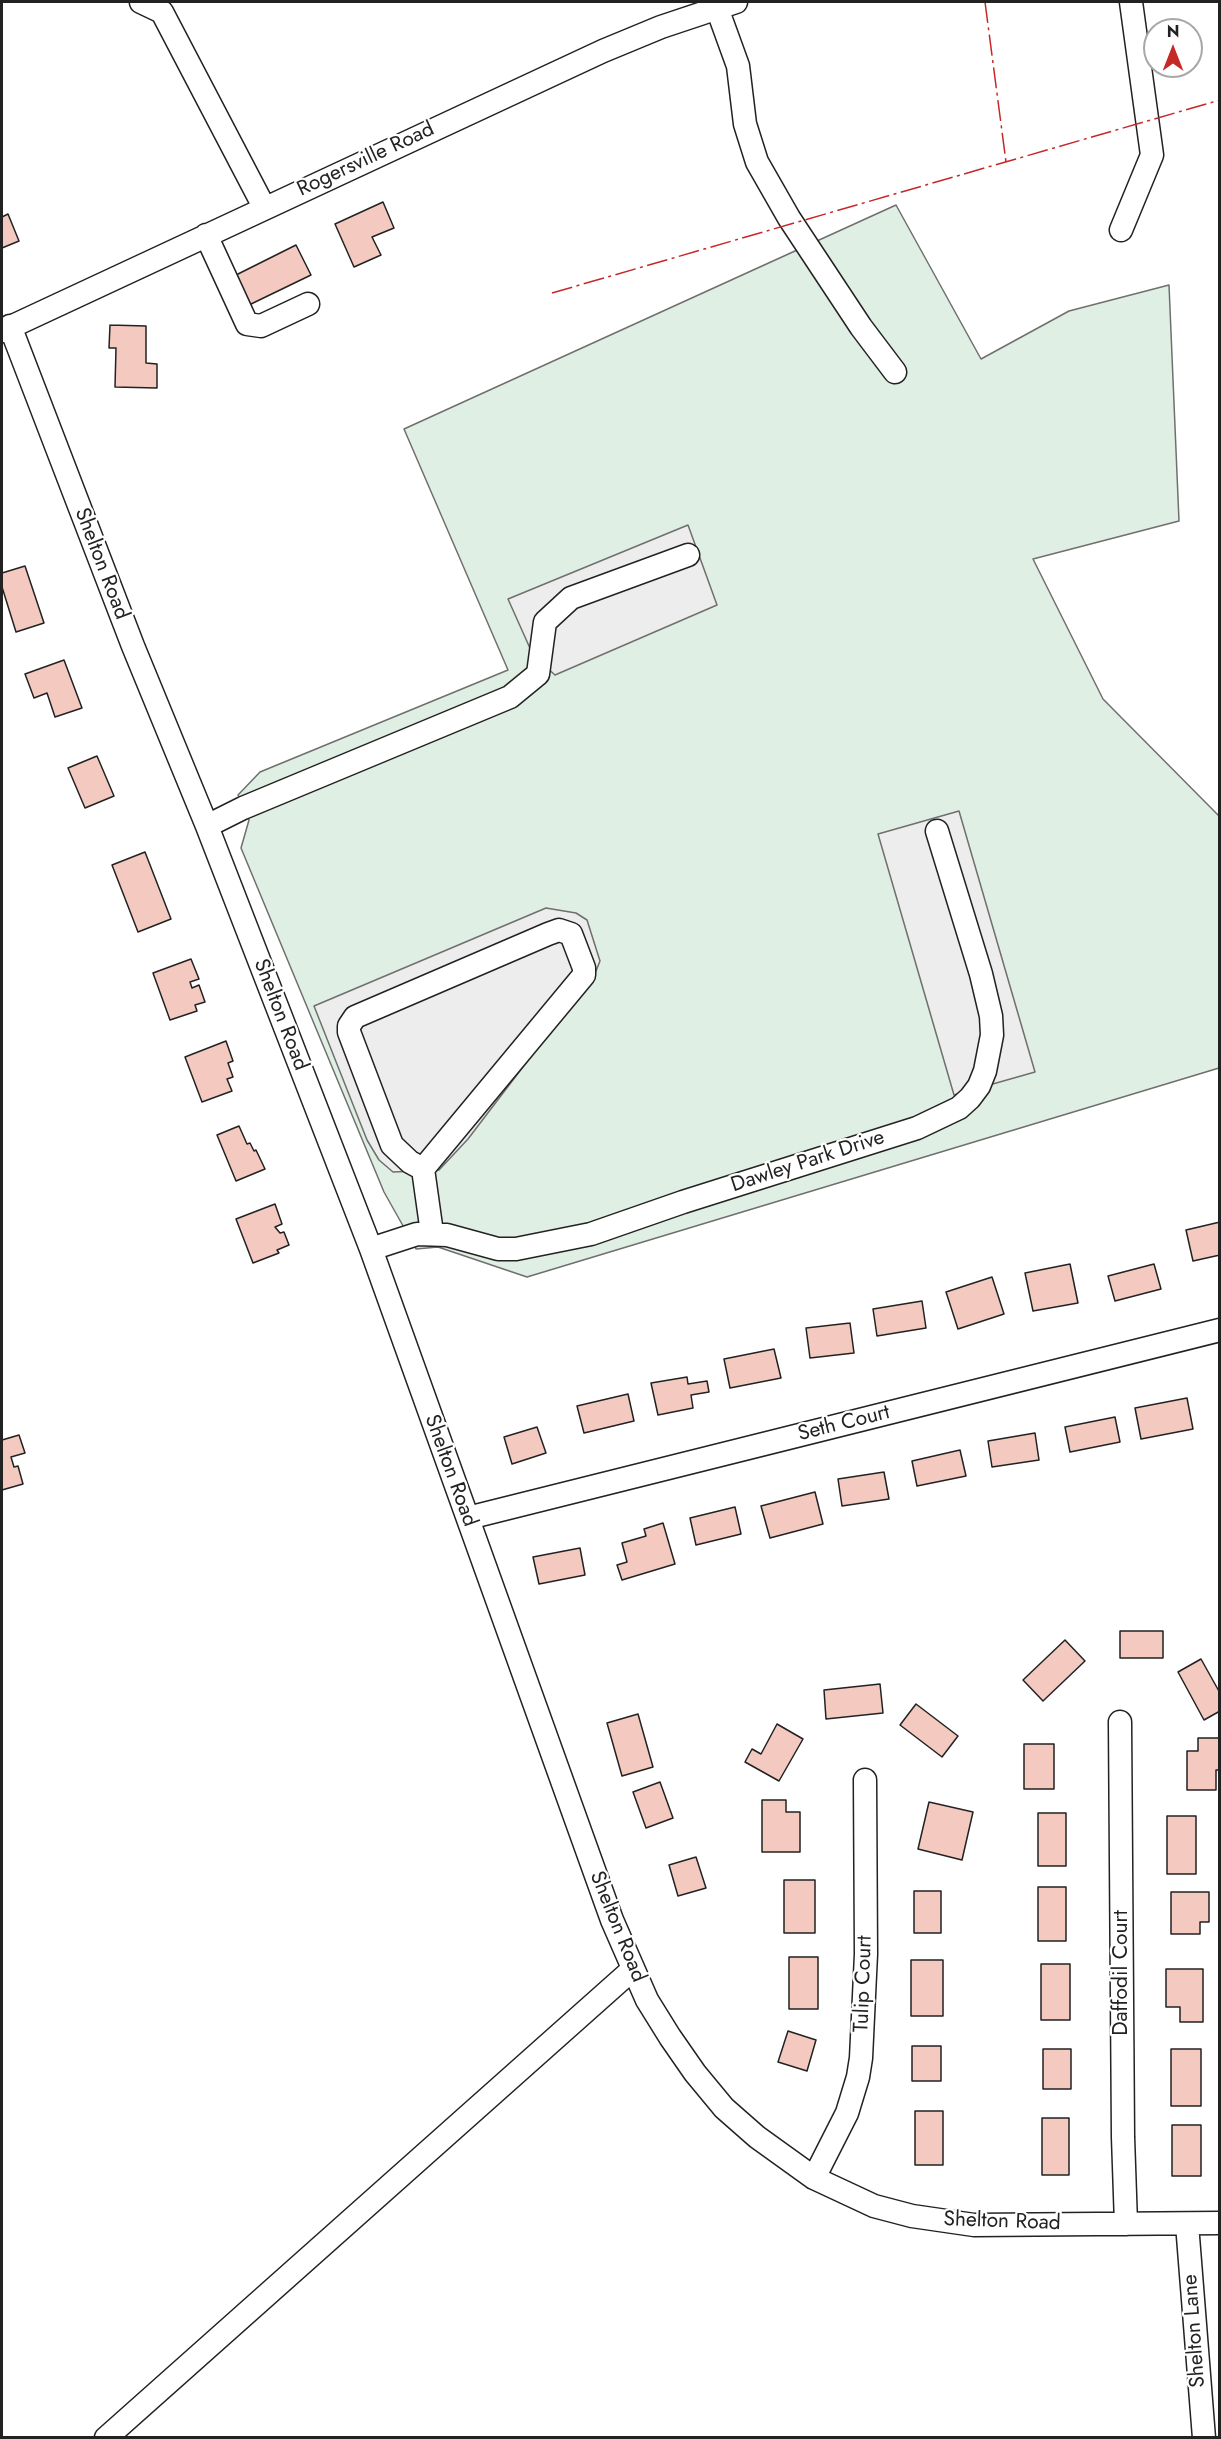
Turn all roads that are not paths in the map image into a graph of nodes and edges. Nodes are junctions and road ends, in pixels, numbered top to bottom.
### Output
1 (141, 2) edge
2 (1131, 2) edge
3 (727, 5) edge
4 (264, 207) junction
5 (1122, 230) dead end
6 (206, 235) junction
7 (308, 304) dead end
8 (6, 329) edge
9 (895, 372) dead end
10 (688, 555) dead end
11 (207, 826) junction
12 (937, 831) dead end
13 (423, 1169) junction
14 (432, 1233) junction
15 (371, 1249) junction
16 (1220, 1330) edge
17 (468, 1518) junction
18 (1120, 1722) dead end
19 (865, 1780) dead end
20 (633, 1969) junction
21 (814, 2178) junction
22 (1220, 2223) edge
23 (1126, 2224) junction
24 (1187, 2224) junction
25 (105, 2438) edge
26 (1204, 2438) edge

1 - 4 street
2 - 5 street
3 - 4 street, Rogersville Road
3 - 9 street
4 - 6 street, Rogersville Road
6 - 7 street
6 - 8 street, Rogersville Road
8 - 11 street, Shelton Road
10 - 11 street
11 - 15 street, Shelton Road
12 - 14 street, Dawley Park Drive
13 - 13 street
13 - 14 street
14 - 15 street, Dawley Park Drive
15 - 17 street, Shelton Road
16 - 17 street, Seth Court
17 - 20 street, Shelton Road
18 - 23 street, Daffodil Court
19 - 21 street, Tulip Court
20 - 21 street, Shelton Road
20 - 25 street
21 - 23 street, Shelton Road
22 - 24 street, Shelton Road
23 - 24 street, Shelton Road
24 - 26 street, Shelton Lane

